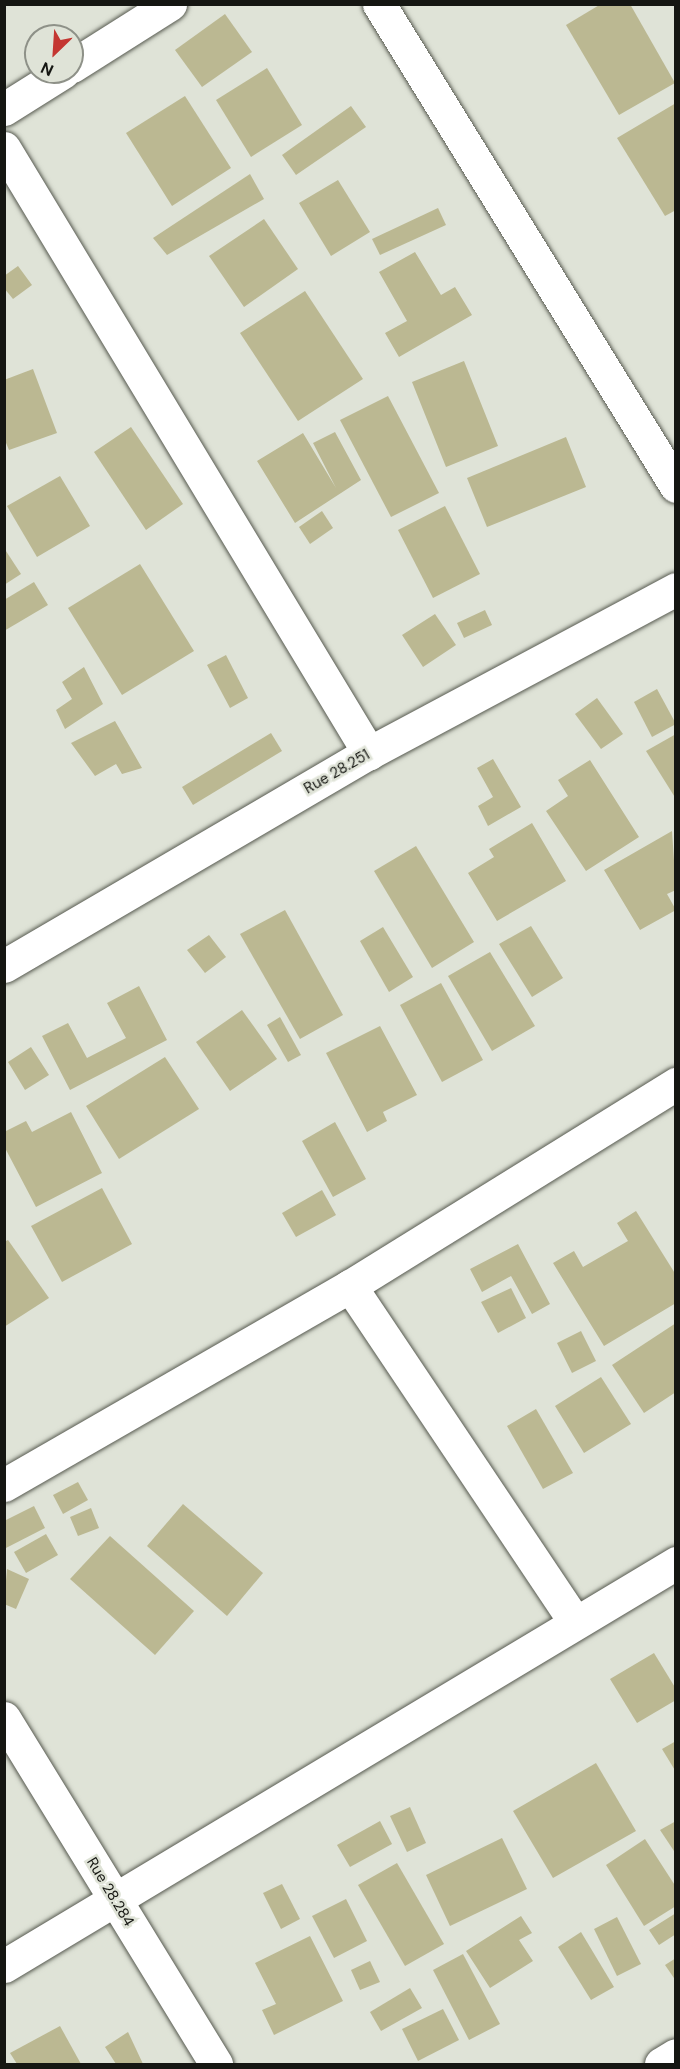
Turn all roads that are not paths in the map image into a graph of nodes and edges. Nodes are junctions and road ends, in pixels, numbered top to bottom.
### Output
1 (170, 4) edge
2 (379, 4) edge
3 (84, 58) edge
4 (44, 84) edge
5 (4, 109) edge
6 (4, 148) edge
7 (675, 486) edge
8 (675, 589) edge
9 (369, 753) junction
10 (6, 961) edge
11 (675, 1084) edge
12 (350, 1287) junction
13 (4, 1485) edge
14 (675, 1563) edge
15 (575, 1622) junction
16 (4, 1718) edge
17 (115, 1900) junction
18 (4, 1966) edge
19 (675, 2055) edge
20 (216, 2064) edge
21 (661, 2064) edge

1 - 3 street
2 - 7 street
4 - 5 street
6 - 9 street
8 - 9 street, Rue 28.251
9 - 10 street, Rue 28.251
11 - 12 street
12 - 13 street
12 - 15 street
14 - 15 street
15 - 17 street
16 - 17 street, Rue 28.284
17 - 18 street
17 - 20 street, Rue 28.284
19 - 21 street

